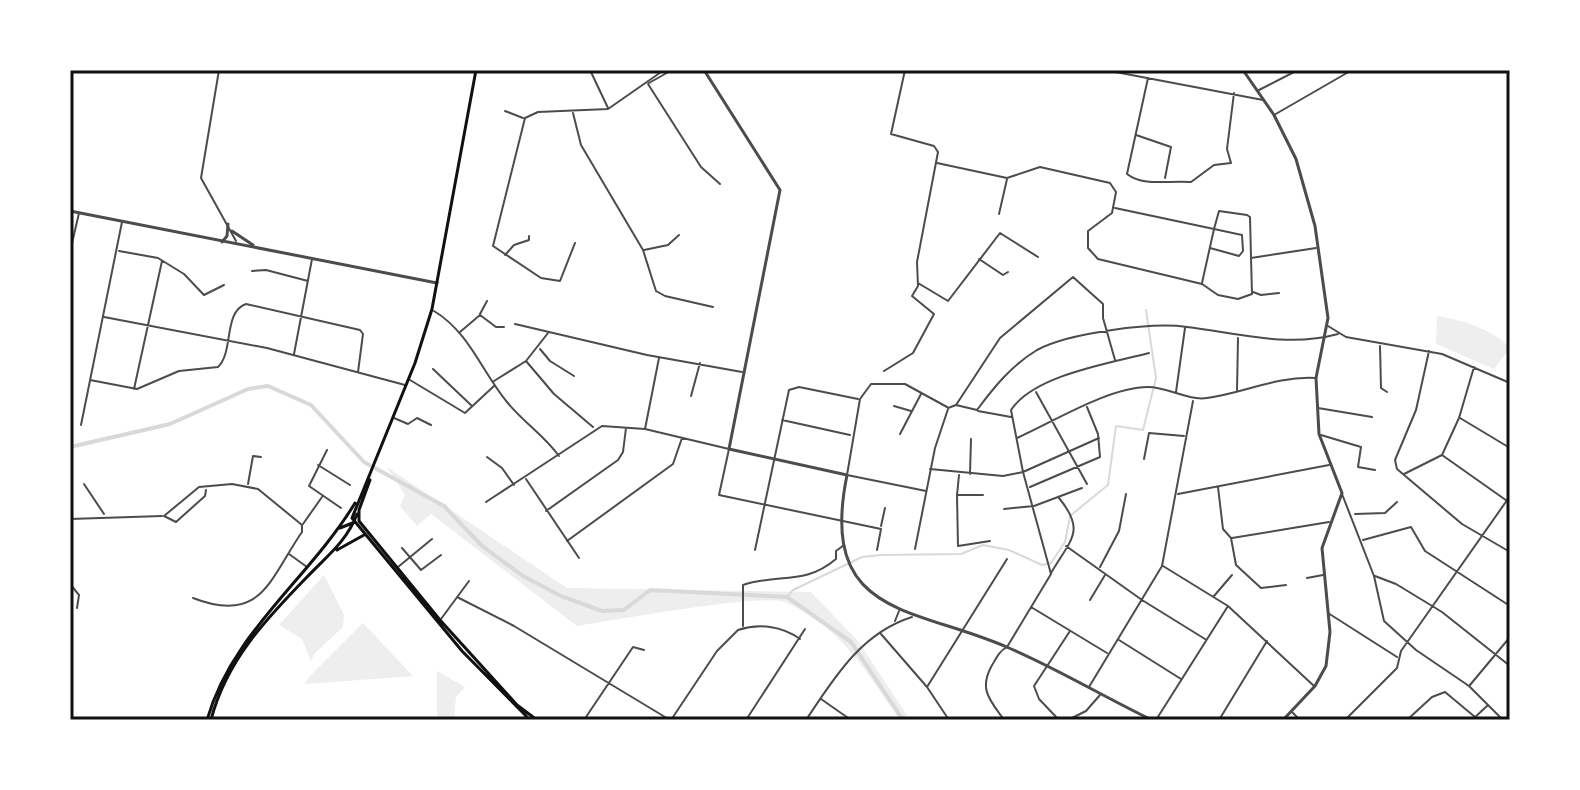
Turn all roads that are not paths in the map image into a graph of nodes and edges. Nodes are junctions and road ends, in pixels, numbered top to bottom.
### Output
1 (219, 70) edge
2 (476, 70) edge
3 (590, 70) edge
4 (664, 70) edge
5 (672, 70) edge
6 (704, 70) edge
7 (905, 70) edge
8 (1105, 70) edge
9 (1243, 70) edge
10 (1298, 70) edge
11 (1352, 70) edge
12 (1148, 78) junction
13 (648, 83) junction
14 (1259, 90) junction
15 (1234, 93) junction
16 (1265, 101) junction
17 (608, 109) junction
18 (505, 111) dead end
19 (573, 112) junction
20 (1274, 115) junction
21 (525, 118) junction
22 (1135, 135) junction
23 (937, 163) junction
24 (1007, 178) junction
25 (1165, 179) junction
26 (720, 184) dead end
27 (1113, 207) junction
28 (70, 211) edge
29 (80, 212) junction
30 (999, 214) dead end
31 (123, 221) junction
32 (228, 224) junction
33 (1214, 229) junction
34 (232, 231) junction
35 (679, 235) dead end
36 (529, 236) dead end
37 (222, 242) junction
38 (575, 243) dead end
39 (238, 245) junction
40 (256, 247) junction
41 (1210, 248) junction
42 (1316, 248) junction
43 (643, 250) junction
44 (118, 251) junction
45 (70, 252) edge
46 (504, 256) junction
47 (1038, 257) dead end
48 (978, 258) junction
49 (1251, 258) junction
50 (312, 259) junction
51 (162, 261) junction
52 (252, 271) dead end
53 (1008, 272) dead end
54 (309, 282) junction
55 (437, 283) junction
56 (918, 283) junction
57 (1202, 284) junction
58 (224, 285) dead end
59 (1253, 292) junction
60 (1279, 293) dead end
61 (487, 301) dead end
62 (713, 307) dead end
63 (432, 309) junction
64 (480, 315) junction
65 (301, 316) junction
66 (104, 317) junction
67 (515, 324) dead end
68 (148, 326) junction
69 (1328, 326) junction
70 (504, 327) dead end
71 (1185, 327) junction
72 (460, 332) junction
73 (548, 333) junction
74 (1107, 333) junction
75 (1338, 334) junction
76 (1238, 336) junction
77 (1325, 338) junction
78 (228, 341) junction
79 (1380, 345) junction
80 (539, 348) junction
81 (1431, 351) junction
82 (1149, 353) dead end
83 (294, 355) junction
84 (660, 357) junction
85 (526, 361) junction
86 (700, 362) junction
87 (1115, 362) junction
88 (1474, 366) junction
89 (433, 369) dead end
90 (884, 371) dead end
91 (358, 372) junction
92 (744, 372) junction
93 (574, 376) dead end
94 (1316, 378) junction
95 (408, 379) junction
96 (90, 380) junction
97 (1510, 383) edge
98 (494, 384) junction
99 (405, 385) junction
100 (134, 389) junction
101 (1035, 391) junction
102 (1176, 392) junction
103 (1237, 392) junction
104 (1387, 392) dead end
105 (922, 393) junction
106 (691, 396) dead end
107 (860, 399) junction
108 (1194, 399) junction
109 (956, 405) junction
110 (894, 406) dead end
111 (1087, 406) junction
112 (473, 407) junction
113 (948, 408) junction
114 (1317, 408) junction
115 (977, 410) junction
116 (912, 412) junction
117 (393, 417) junction
118 (1012, 417) junction
119 (1372, 417) dead end
120 (1459, 418) junction
121 (782, 420) junction
122 (1053, 423) junction
123 (81, 425) dead end
124 (431, 425) dead end
125 (626, 427) junction
126 (595, 428) junction
127 (645, 429) junction
128 (900, 434) dead end
129 (1319, 434) junction
130 (850, 435) dead end
131 (1186, 436) junction
132 (682, 437) junction
133 (1015, 438) junction
134 (1099, 438) junction
135 (971, 439) dead end
136 (1510, 448) edge
137 (729, 449) junction
138 (327, 450) dead end
139 (1069, 450) junction
140 (1442, 455) junction
141 (261, 457) dead end
142 (487, 457) dead end
143 (560, 457) junction
144 (1144, 459) dead end
145 (773, 460) junction
146 (318, 465) junction
147 (1330, 465) junction
148 (1078, 467) junction
149 (373, 468) junction
150 (930, 469) junction
151 (1375, 470) dead end
152 (1023, 472) junction
153 (959, 474) junction
154 (1404, 474) junction
155 (847, 475) junction
156 (970, 475) junction
157 (526, 479) junction
158 (84, 484) dead end
159 (1087, 484) dead end
160 (248, 485) junction
161 (350, 485) dead end
162 (514, 486) junction
163 (1218, 486) junction
164 (1028, 487) junction
165 (1082, 488) dead end
166 (206, 489) junction
167 (363, 489) junction
168 (926, 491) junction
169 (1342, 493) junction
170 (1126, 494) dead end
171 (1176, 494) junction
172 (957, 495) junction
173 (983, 495) dead end
174 (1510, 496) edge
175 (322, 497) junction
176 (1059, 498) junction
177 (486, 502) dead end
178 (1397, 502) dead end
179 (1508, 502) edge
180 (764, 504) junction
181 (1034, 506) junction
182 (341, 508) dead end
183 (885, 508) dead end
184 (1004, 509) dead end
185 (359, 510) junction
186 (546, 511) junction
187 (1353, 514) junction
188 (105, 515) junction
189 (164, 516) junction
190 (70, 519) edge
191 (354, 522) junction
192 (839, 522) junction
193 (1329, 522) junction
194 (302, 525) junction
195 (362, 525) junction
196 (881, 529) junction
197 (337, 531) junction
198 (364, 535) junction
199 (1231, 538) junction
200 (1483, 538) junction
201 (432, 539) dead end
202 (567, 541) junction
203 (990, 541) dead end
204 (1362, 541) junction
205 (844, 545) junction
206 (1066, 546) junction
207 (402, 548) dead end
208 (915, 549) dead end
209 (755, 550) dead end
210 (877, 550) dead end
211 (320, 551) junction
212 (334, 552) junction
213 (1510, 552) edge
214 (288, 553) junction
215 (441, 555) dead end
216 (409, 558) junction
217 (579, 558) dead end
218 (326, 559) junction
219 (1007, 559) dead end
220 (1162, 566) junction
221 (308, 568) junction
222 (397, 568) junction
223 (1100, 568) junction
224 (1456, 571) junction
225 (1051, 574) junction
226 (1105, 574) junction
227 (1232, 575) dead end
228 (1324, 575) junction
229 (1374, 576) junction
230 (1307, 578) dead end
231 (469, 581) dead end
232 (70, 584) edge
233 (1286, 585) dead end
234 (457, 597) junction
235 (1214, 597) junction
236 (193, 598) dead end
237 (1090, 600) dead end
238 (1142, 600) junction
239 (1228, 606) junction
240 (1510, 606) edge
241 (1031, 607) junction
242 (1430, 607) junction
243 (77, 608) dead end
244 (899, 611) junction
245 (1327, 613) junction
246 (912, 617) junction
247 (440, 620) junction
248 (894, 622) junction
249 (744, 627) junction
250 (805, 629) dead end
251 (1070, 631) junction
252 (880, 633) junction
253 (963, 633) junction
254 (1510, 637) edge
255 (800, 639) junction
256 (1118, 639) junction
257 (1205, 639) junction
258 (1267, 640) junction
259 (1408, 642) junction
260 (1007, 647) junction
261 (644, 650) dead end
262 (1108, 654) junction
263 (1498, 655) junction
264 (1398, 657) junction
265 (1047, 666) junction
266 (1510, 666) edge
267 (1182, 679) junction
268 (610, 682) junction
269 (1315, 686) junction
270 (1469, 686) junction
271 (927, 687) junction
272 (1088, 688) junction
273 (1100, 695) junction
274 (820, 699) junction
275 (1487, 705) junction
276 (521, 711) junction
277 (1291, 711) junction
278 (1474, 718) edge
279 (209, 720) edge
280 (530, 720) edge
281 (537, 720) edge
282 (584, 720) edge
283 (670, 720) edge
284 (746, 720) edge
285 (806, 720) edge
286 (851, 720) edge
287 (949, 720) edge
288 (1004, 720) edge
289 (1059, 720) edge
290 (1068, 720) edge
291 (1154, 720) edge
292 (1219, 720) edge
293 (1283, 720) edge
294 (1300, 720) edge
295 (1345, 720) edge
296 (1407, 720) edge
297 (1503, 720) edge

1 - 32 street
2 - 55 main road
3 - 17 street
4 - 13 street
5 - 13 street
6 - 92 street
7 - 23 street
8 - 12 street
9 - 14 street
10 - 14 street
11 - 20 street
12 - 15 street
12 - 22 street
13 - 17 street
13 - 26 street
14 - 16 street
15 - 16 street
15 - 25 street
16 - 20 street
17 - 19 street
18 - 21 street
19 - 21 street
19 - 43 street
20 - 42 street
21 - 46 street
22 - 25 street
22 - 25 street
23 - 24 street
23 - 56 street
24 - 27 street
24 - 30 street
27 - 33 street
27 - 57 street
28 - 29 street
29 - 31 street
29 - 45 street
31 - 37 street
31 - 44 street
32 - 34 street
32 - 37 street
33 - 41 street
33 - 41 street
33 - 49 street
34 - 39 street
34 - 40 street
35 - 43 street
36 - 46 street
37 - 39 street
38 - 46 street
39 - 40 street
40 - 50 street
41 - 57 street
42 - 49 street
42 - 69 street
43 - 62 street
44 - 51 street
44 - 66 street
47 - 48 street
48 - 53 street
48 - 56 street
49 - 59 street
50 - 54 street
50 - 55 street
51 - 58 street
51 - 68 street
52 - 54 street
54 - 65 street
55 - 63 main road
56 - 90 street
57 - 59 street
59 - 60 street
61 - 64 street
63 - 72 street
63 - 95 main road
64 - 70 street
64 - 72 street
65 - 78 street
65 - 83 street
65 - 91 street
66 - 68 street
66 - 96 street
67 - 73 street
68 - 78 street
68 - 100 street
69 - 75 street
69 - 77 street
71 - 74 street
71 - 76 street
71 - 102 street
72 - 98 street
73 - 80 street
73 - 84 street
74 - 87 street
74 - 109 street
74 - 115 street
75 - 77 street
75 - 79 street
76 - 77 street
76 - 103 street
77 - 94 street
78 - 83 street
78 - 100 street
79 - 81 street
79 - 104 street
80 - 85 street
80 - 93 street
81 - 88 street
81 - 154 street
82 - 87 street
83 - 91 street
84 - 86 street
84 - 127 street
85 - 98 street
85 - 126 street
86 - 92 street
86 - 106 street
87 - 101 street
88 - 97 street
88 - 120 street
89 - 112 street
91 - 99 street
92 - 137 street
94 - 103 street
94 - 114 street
95 - 99 main road
95 - 112 street
96 - 100 street
96 - 123 street
98 - 112 street
98 - 143 street
99 - 117 main road
101 - 118 street
101 - 122 street
102 - 108 street
102 - 111 street
103 - 108 street
105 - 107 street
105 - 113 street
105 - 116 street
107 - 121 street
107 - 155 street
108 - 131 street
109 - 113 street
109 - 115 street
110 - 116 street
111 - 122 street
111 - 134 street
113 - 150 street
114 - 119 street
114 - 129 street
115 - 118 street
116 - 128 street
117 - 124 street
117 - 149 main road
118 - 133 street
120 - 136 street
120 - 140 street
121 - 130 street
121 - 145 street
122 - 133 street
122 - 139 street
125 - 126 street
125 - 127 street
125 - 186 street
126 - 143 street
127 - 132 street
129 - 147 street
129 - 151 street
131 - 144 street
131 - 171 street
132 - 137 street
132 - 202 street
133 - 152 street
134 - 139 street
134 - 148 street
135 - 156 street
137 - 145 street
137 - 180 street
138 - 146 street
139 - 148 street
139 - 152 street
140 - 154 street
140 - 179 street
141 - 160 street
142 - 162 street
143 - 157 street
145 - 155 street
145 - 180 street
146 - 161 street
146 - 175 street
147 - 163 street
147 - 169 street
148 - 159 street
148 - 164 street
149 - 167 main road
149 - 185 main road
150 - 153 street
150 - 168 street
152 - 156 street
152 - 164 street
153 - 156 street
153 - 172 street
154 - 200 street
155 - 168 street
155 - 192 street
157 - 162 street
157 - 186 street
158 - 188 street
160 - 166 street
160 - 194 street
162 - 177 street
163 - 171 street
163 - 199 street
164 - 181 street
165 - 176 street
166 - 189 street
166 - 189 street
167 - 191 main road
167 - 197 main road
168 - 208 street
169 - 187 street
169 - 193 street
170 - 223 street
171 - 220 street
172 - 173 street
172 - 203 street
174 - 179 street
175 - 182 street
175 - 194 street
176 - 181 street
176 - 206 street
178 - 187 street
179 - 200 street
180 - 192 street
180 - 209 street
181 - 184 street
181 - 225 street
183 - 196 street
185 - 191 main road
185 - 195 main road
186 - 202 street
187 - 204 street
188 - 189 street
188 - 190 street
191 - 195 main road
191 - 197 main road
191 - 198 main road
191 - 212 main road
192 - 196 street
192 - 205 street
193 - 199 street
193 - 228 street
194 - 214 street
195 - 222 main road
196 - 210 street
197 - 211 main road
198 - 212 main road
198 - 276 main road
199 - 233 street
200 - 213 street
200 - 224 street
201 - 216 street
202 - 217 street
204 - 224 street
204 - 229 street
205 - 244 street
205 - 249 street
206 - 223 street
206 - 225 street
207 - 216 street
211 - 218 main road
211 - 221 main road
212 - 218 main road
214 - 221 street
214 - 236 street
215 - 216 street
216 - 222 street
218 - 279 main road
219 - 253 street
220 - 235 street
220 - 238 street
221 - 279 main road
222 - 247 main road
223 - 226 street
224 - 240 street
224 - 242 street
225 - 241 street
226 - 237 street
226 - 238 street
227 - 235 street
228 - 230 street
228 - 245 street
229 - 242 street
229 - 259 street
231 - 234 street
232 - 243 street
234 - 247 street
234 - 268 street
235 - 239 street
238 - 256 street
238 - 257 street
239 - 257 street
239 - 258 street
241 - 251 street
241 - 260 street
242 - 259 street
242 - 263 street
244 - 246 street
244 - 248 street
245 - 264 street
245 - 269 street
246 - 248 street
246 - 253 street
247 - 276 main road
248 - 252 street
249 - 255 street
249 - 283 street
250 - 255 street
251 - 262 street
251 - 265 street
252 - 271 street
252 - 274 street
253 - 260 street
253 - 271 street
254 - 263 street
255 - 284 street
256 - 262 street
256 - 267 street
257 - 267 street
258 - 269 street
258 - 292 street
259 - 264 street
259 - 270 street
260 - 265 street
260 - 288 street
261 - 268 street
262 - 272 street
263 - 266 street
263 - 270 street
264 - 295 street
265 - 272 street
265 - 289 street
267 - 291 street
268 - 282 street
268 - 283 street
269 - 277 street
270 - 275 street
271 - 287 street
272 - 273 street
273 - 290 street
273 - 291 street
274 - 285 street
274 - 286 street
275 - 278 street
275 - 297 street
276 - 280 main road
276 - 281 main road
277 - 293 street
277 - 294 street
278 - 296 street

